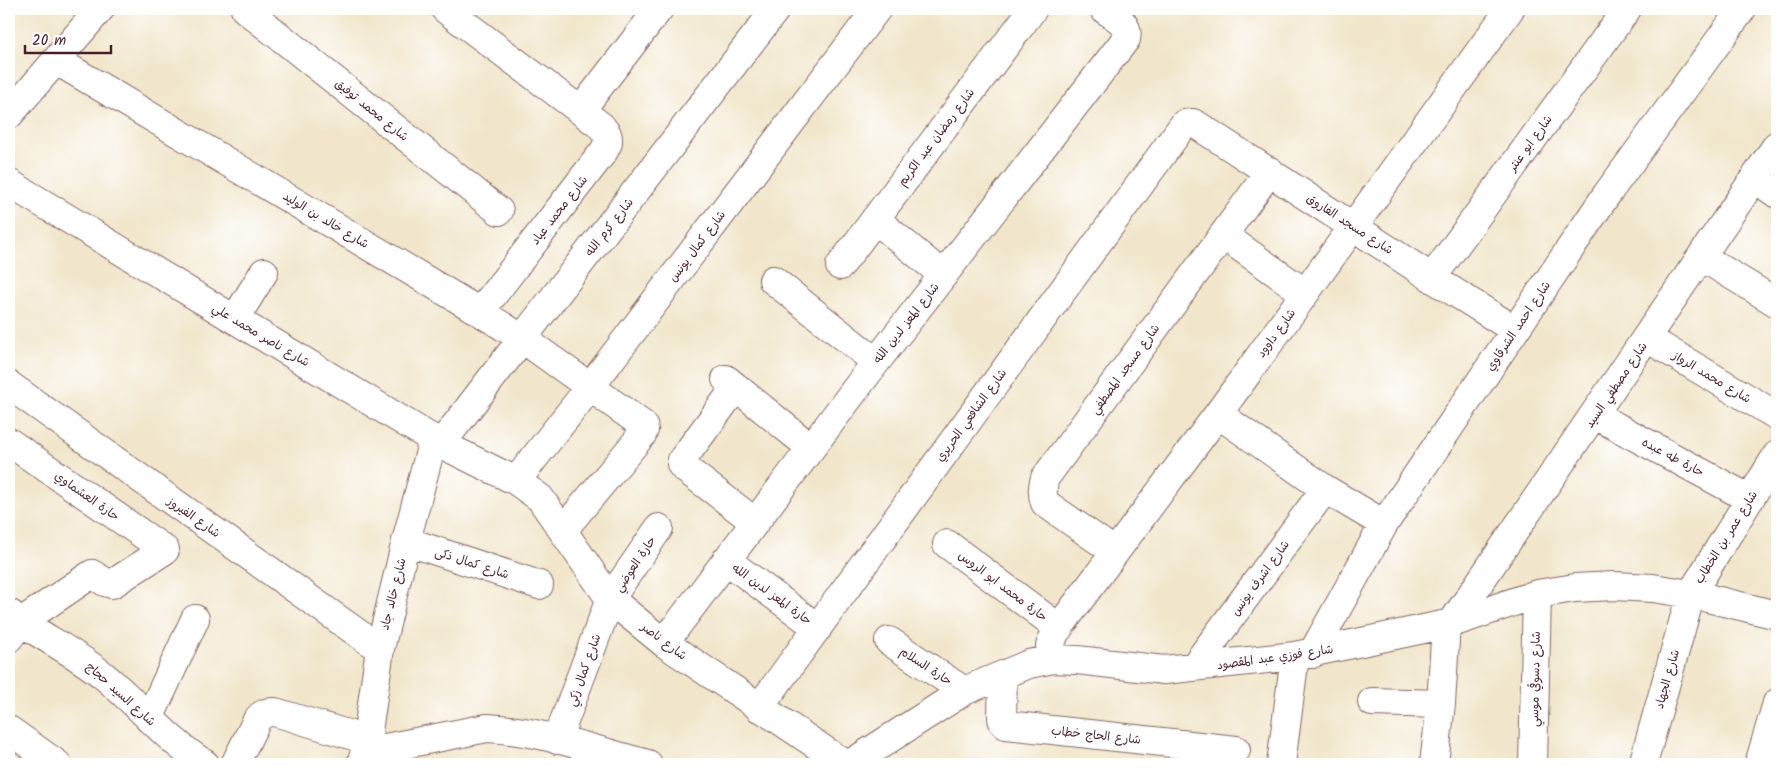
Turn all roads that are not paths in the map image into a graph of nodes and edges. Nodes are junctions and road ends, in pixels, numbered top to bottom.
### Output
1 (100, 9) edge
2 (245, 9) edge
3 (445, 9) edge
4 (658, 9) edge
5 (776, 9) edge
6 (877, 9) edge
7 (1033, 9) edge
8 (1104, 9) edge
9 (1510, 9) edge
10 (1627, 9) edge
11 (1742, 9) edge
12 (57, 61) junction
13 (13, 103) edge
14 (581, 110) junction
15 (1184, 124) joint
16 (1777, 146) edge
17 (1270, 171) junction
18 (1754, 179) junction
19 (9, 183) edge
20 (1777, 194) edge
21 (499, 210) dead end
22 (875, 219) junction
23 (1354, 226) junction
24 (1223, 235) junction
25 (1702, 256) junction
26 (840, 266) dead end
27 (264, 272) dead end
28 (944, 275) junction
29 (1432, 278) junction
30 (772, 280) dead end
31 (1305, 293) junction
32 (1777, 302) edge
33 (480, 312) junction
34 (235, 319) junction
35 (1515, 330) junction
36 (1647, 338) junction
37 (522, 339) junction
38 (876, 362) junction
39 (9, 385) edge
40 (590, 387) junction
41 (1218, 414) junction
42 (1595, 415) junction
43 (1777, 416) edge
44 (9, 442) edge
45 (437, 442) junction
46 (811, 448) junction
47 (1777, 455) edge
48 (516, 481) junction
49 (1325, 489) junction
50 (1750, 499) junction
51 (755, 522) junction
52 (1384, 524) junction
53 (659, 528) dead end
54 (562, 530) junction
55 (406, 542) junction
56 (947, 544) dead end
57 (1115, 552) junction
58 (726, 560) junction
59 (539, 585) dead end
60 (1537, 594) junction
61 (1691, 594) junction
62 (610, 599) junction
63 (1777, 615) edge
64 (195, 618) dead end
65 (1449, 623) junction
66 (13, 624) edge
67 (818, 628) junction
68 (1059, 628) junction
69 (889, 641) dead end
70 (664, 642) junction
71 (380, 649) junction
72 (1304, 655) junction
73 (1053, 660) junction
74 (1194, 668) junction
75 (1003, 675) junction
76 (964, 691) junction
77 (1372, 702) dead end
78 (1777, 702) edge
79 (1440, 704) junction
80 (759, 708) junction
81 (149, 718) junction
82 (9, 730) edge
83 (557, 740) junction
84 (1236, 750) dead end
85 (364, 752) edge
86 (57, 764) edge
87 (205, 764) edge
88 (235, 764) edge
89 (642, 764) edge
90 (845, 764) edge
91 (850, 764) edge
92 (1281, 764) edge
93 (1434, 764) edge
94 (1532, 764) edge
95 (1643, 764) edge
96 (1758, 764) edge

1 - 12 street
2 - 21 street, شارع محمد توفيق
3 - 14 street, شارع محمد عياد
4 - 14 street
5 - 37 street, شارع كرم الله
6 - 40 street, شارع كمال يونس
7 - 22 street, شارع رمضان عبد الكريم
8 - 28 street, شارع المعز لدين الله
9 - 23 street, شارع داوود
10 - 29 street, شارع ابو عنتر
11 - 35 street, شارع احمد الشرقاوي
12 - 13 street
12 - 33 street, شارع خالد بن الوليد
14 - 33 street, شارع محمد عياد
15 - 17 street, شارع مسجد الفاروق
15 - 67 street, شارع الشافعي الحريري
16 - 18 street, شارع مصطفي السيد
17 - 23 street, شارع مسجد الفاروق
17 - 24 street, شارع مسجد المصطفي
18 - 20 street
18 - 25 street, شارع مصطفي السيد
19 - 34 street, شارع ناصر محمد علي
22 - 26 street, شارع رمضان عبد الكريم
22 - 28 street
23 - 29 street, شارع مسجد الفاروق
23 - 31 street, شارع داوود
24 - 31 street
24 - 57 street, شارع مسجد المصطفي
25 - 32 street
25 - 36 street, شارع مصطفي السيد
27 - 34 street
28 - 38 street, شارع المعز لدين الله
29 - 35 street, شارع مسجد الفاروق
30 - 38 street
31 - 41 street, شارع داوود
33 - 37 street, شارع خالد بن الوليد
34 - 45 street, شارع ناصر محمد علي
35 - 52 street, شارع احمد الشرقاوي
36 - 42 street, شارع مصطفي السيد
36 - 43 street, شارع محمد الرواز
37 - 40 street, شارع خالد بن الوليد
37 - 45 street, شارع كرم الله
38 - 46 street, شارع المعز لدين الله
39 - 71 street, شارع الفيروز
40 - 48 street, شارع كمال يونس
40 - 54 street, شارع خالد بن الوليد
41 - 49 street
41 - 57 street, شارع داوود
42 - 50 street, حارة طه عبده
42 - 65 street, شارع مصطفي السيد
44 - 66 street, حارة العشماوي
45 - 48 street, شارع ناصر محمد علي
45 - 55 street, شارع خالد جاد
46 - 51 street, شارع المعز لدين الله
46 - 51 street
47 - 50 street, شارع عمر بن الخطاب
48 - 54 street, شارع ناصر
49 - 52 street
49 - 74 street, شارع اشرف يونس
50 - 61 street, شارع عمر بن الخطاب
51 - 58 street, شارع المعز لدين الله
52 - 72 street, شارع احمد الشرقاوي
53 - 62 street, حارة العوضي
54 - 62 street, شارع ناصر
55 - 59 street, شارع كمال ذكى
55 - 71 street, شارع خالد جاد
56 - 68 street, حارة محمد ابو الروس
57 - 68 street, شارع داوود
58 - 67 street, حارة المعز لدين الله
58 - 70 street, شارع المعز لدين الله
60 - 61 street, شارع فوزي عبد المقصود
60 - 65 street, شارع فوزي عبد المقصود
60 - 94 street, شارع دسوقي موسي
61 - 63 street, شارع فوزي عبد المقصود
61 - 95 street, شارع الجهاد
62 - 70 street, شارع ناصر
62 - 83 street, شارع كمال زكي
64 - 81 street
65 - 72 street, شارع فوزي عبد المقصود
65 - 79 street
66 - 81 street, شارع السيد حجاج
67 - 80 street, شارع الشافعي الحريري
68 - 73 street, شارع داوود
69 - 76 street, حارة السلام
70 - 80 street, شارع ناصر
71 - 85 street, شارع خالد جاد
72 - 74 street, شارع فوزي عبد المقصود
72 - 92 street
73 - 74 street, شارع فوزي عبد المقصود
73 - 75 street, شارع فوزي عبد المقصود
75 - 76 street, شارع فوزي عبد المقصود
75 - 84 street, شارع الحاج خطاب
76 - 91 street, شارع فوزي عبد المقصود
77 - 79 street
78 - 96 street
79 - 93 street
80 - 90 street, شارع ناصر
81 - 87 street, شارع السيد حجاج
82 - 86 street
83 - 85 street
83 - 89 street
85 - 88 street

